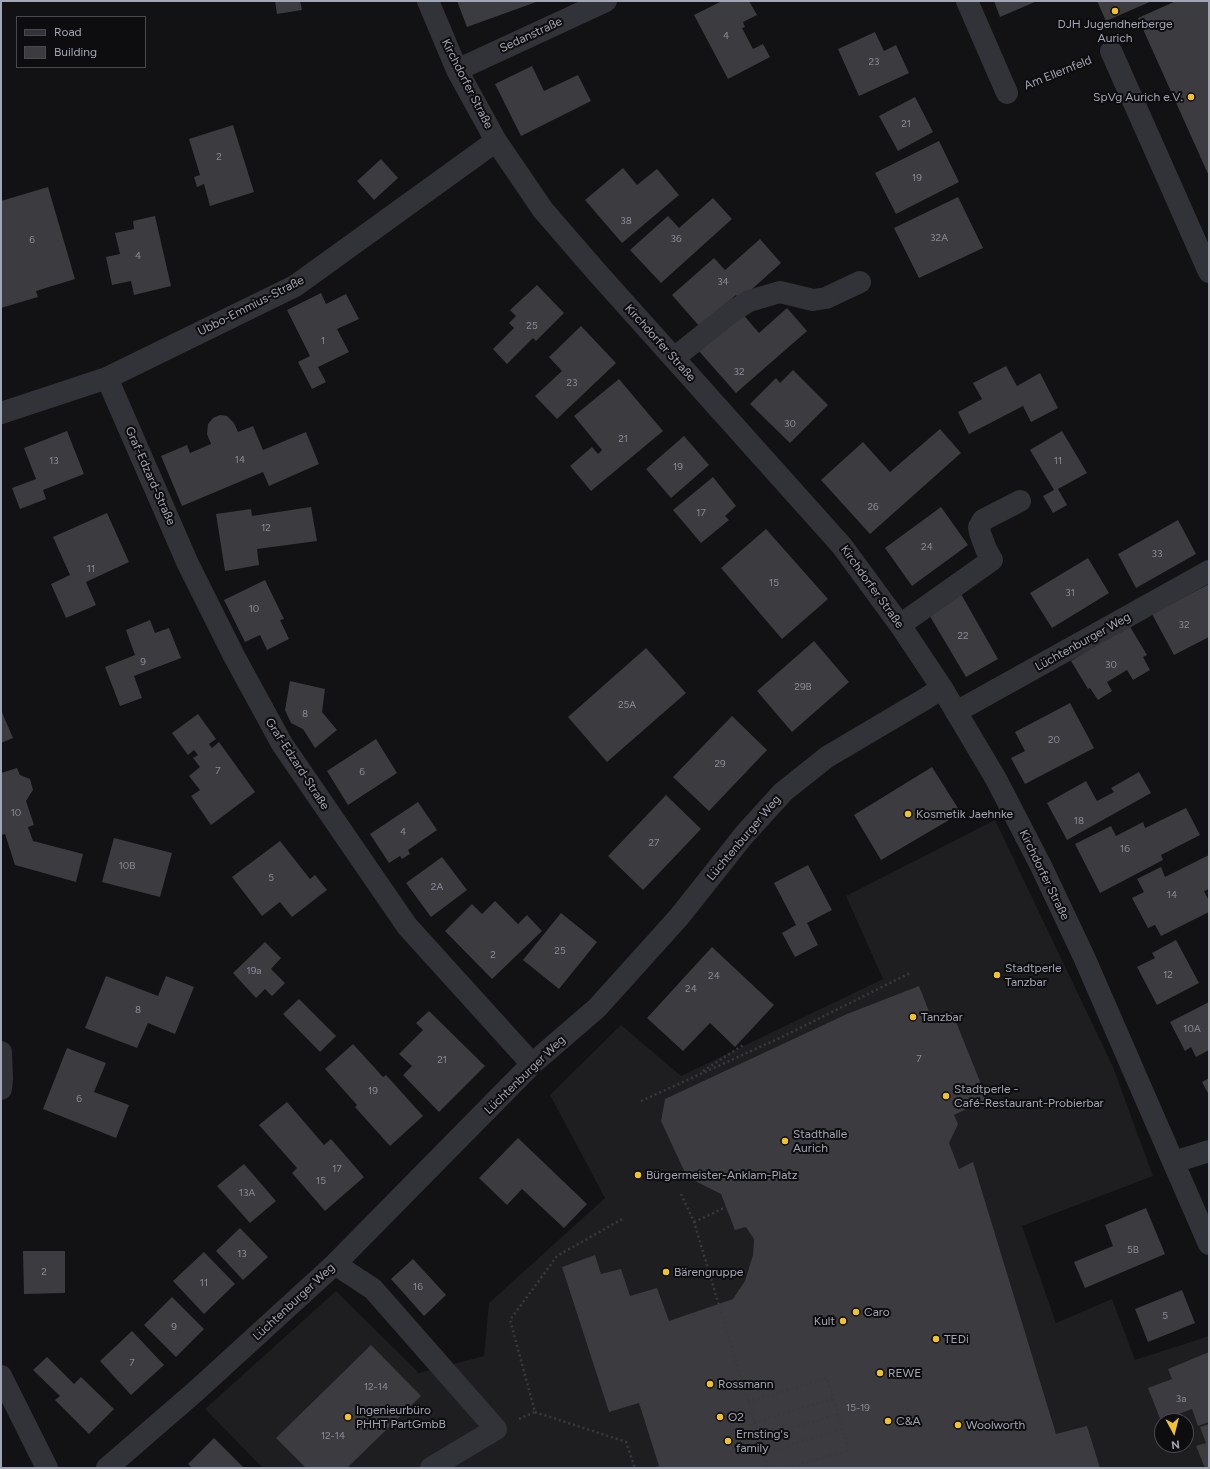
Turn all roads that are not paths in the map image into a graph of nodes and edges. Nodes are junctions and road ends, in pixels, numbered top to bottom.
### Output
1 (428, 1) edge
2 (606, 1) edge
3 (967, 1) edge
4 (1111, 51) road end
5 (457, 70) junction
6 (1007, 93) road end
7 (496, 141) junction
8 (1209, 272) edge
9 (860, 282) dead end
10 (674, 358) junction
11 (107, 378) junction
12 (1, 414) edge
13 (1020, 501) dead end
14 (1209, 571) edge
15 (900, 626) junction
16 (942, 688) junction
17 (956, 712) junction
18 (1, 1052) edge
19 (532, 1064) junction
20 (1, 1089) edge
21 (1209, 1150) edge
22 (1174, 1162) junction
23 (1209, 1244) edge
24 (335, 1264) junction
25 (1, 1376) edge
26 (46, 1468) edge
27 (107, 1468) edge
28 (431, 1468) edge

1 - 5 street, Kirchdorfer Straße
2 - 5 street, Sedanstraße
3 - 6 street
4 - 8 street
5 - 7 street, Kirchdorfer Straße
7 - 10 street, Kirchdorfer Straße
7 - 11 street, Ubbo-Emmius-Straße
9 - 10 street
10 - 15 street, Kirchdorfer Straße
11 - 12 street, Ubbo-Emmius-Straße
11 - 19 street, Graf-Edzard-Straße
13 - 15 street
14 - 17 street, Lüchtenburger Weg
15 - 16 street, Kirchdorfer Straße
16 - 17 street, Kirchdorfer Straße
16 - 19 street, Lüchtenburger Weg
17 - 22 street, Kirchdorfer Straße
18 - 20 street
19 - 24 street, Lüchtenburger Weg
21 - 22 street
22 - 23 street, Kirchdorfer Straße
24 - 27 street, Lüchtenburger Weg
24 - 28 street
25 - 26 street

